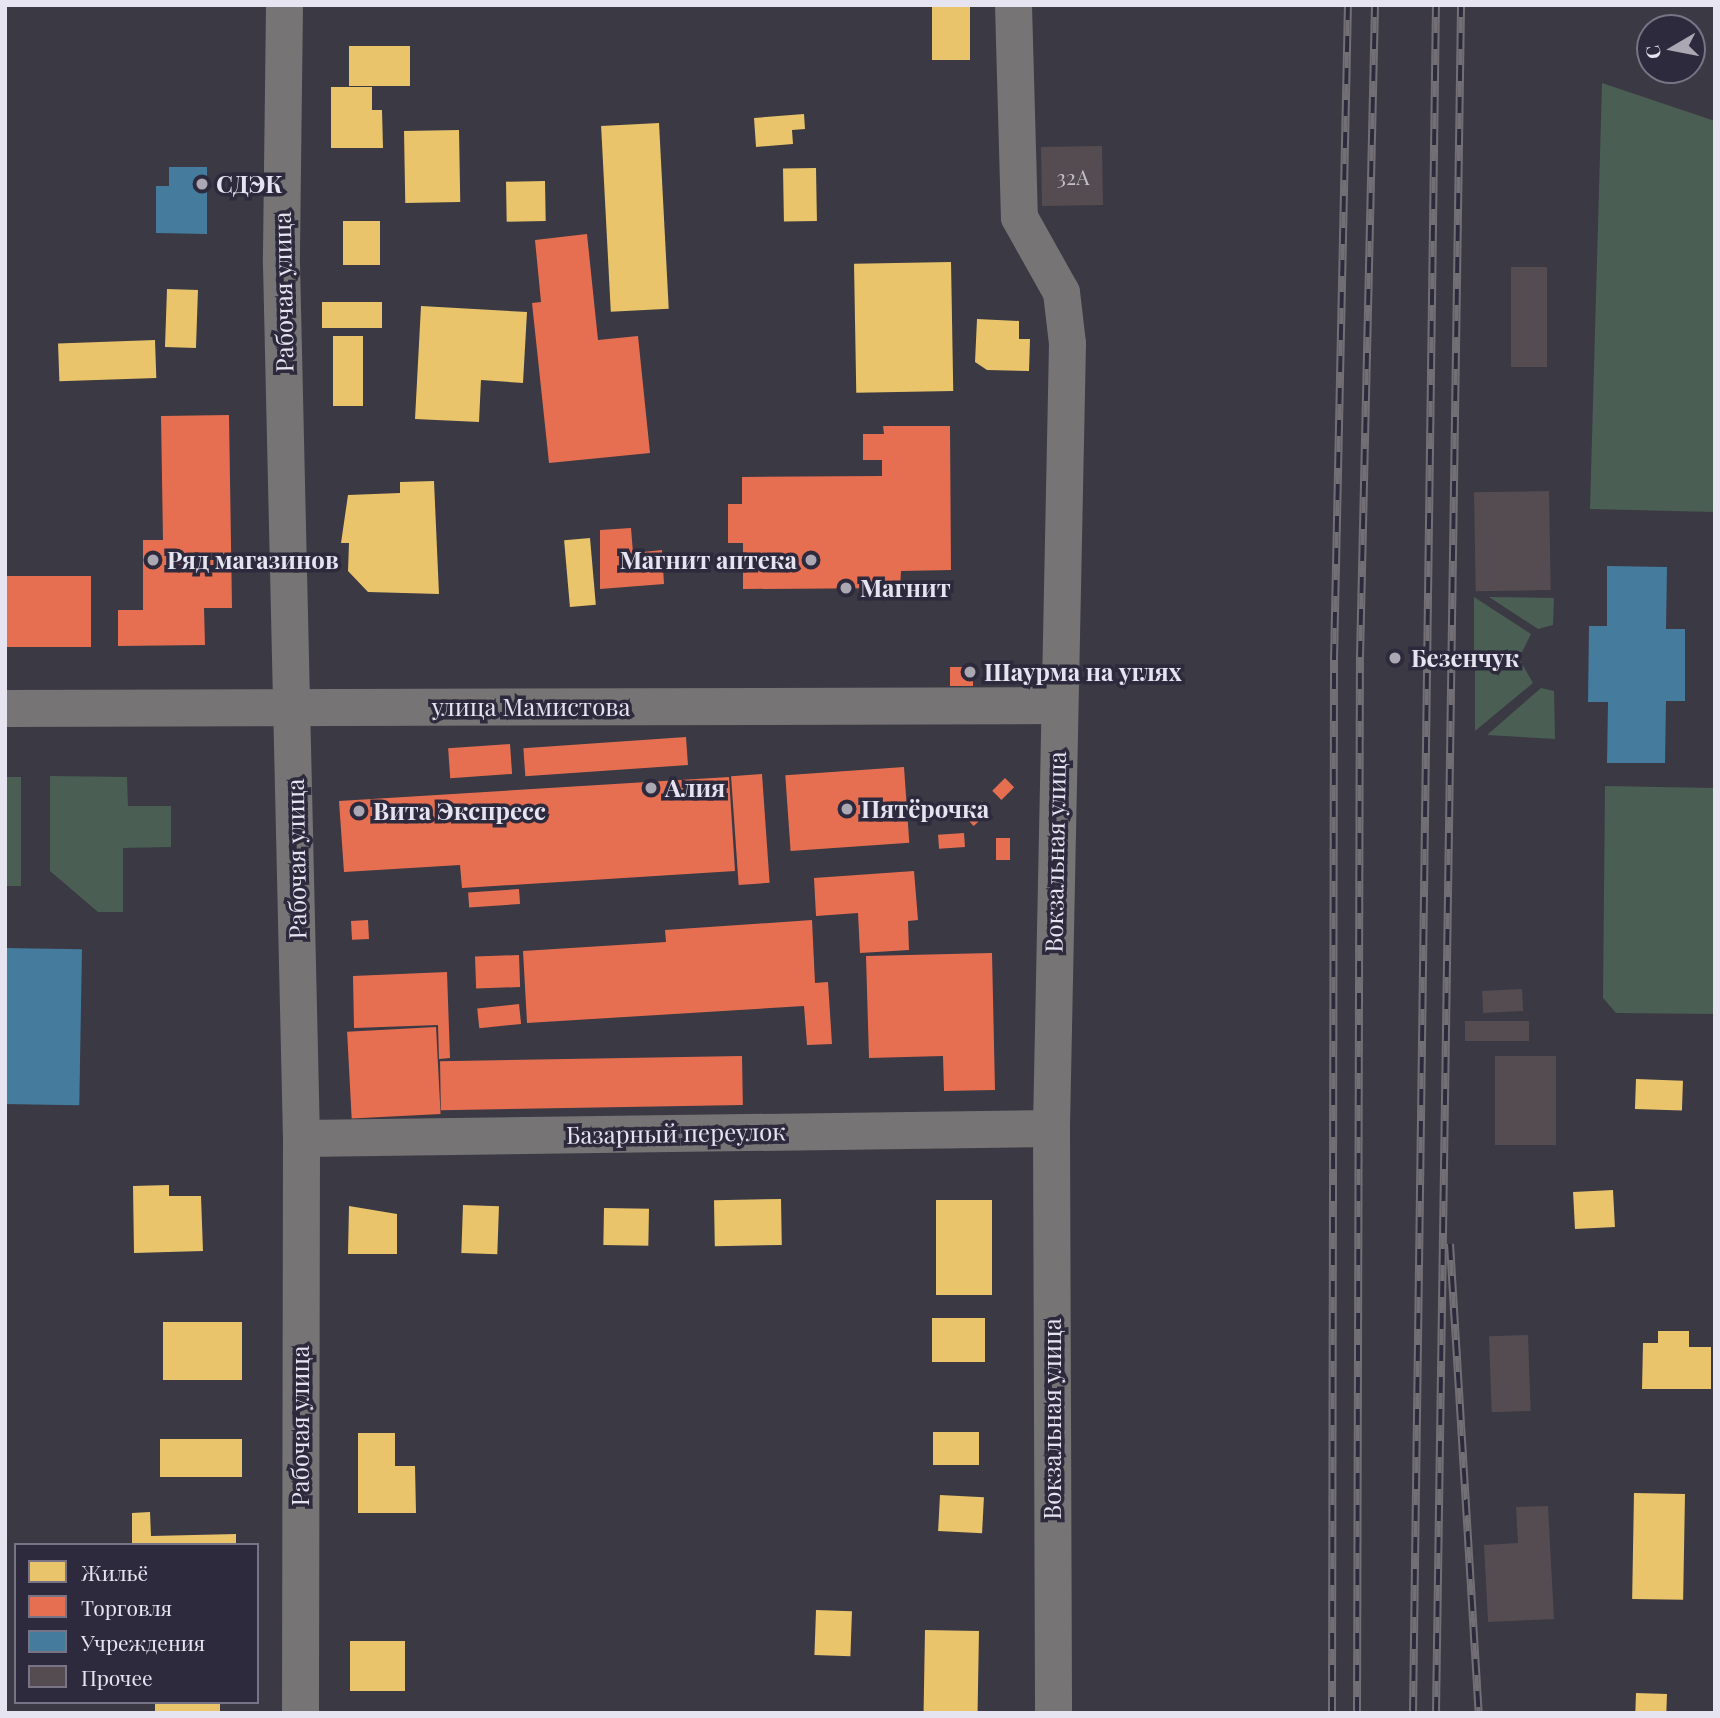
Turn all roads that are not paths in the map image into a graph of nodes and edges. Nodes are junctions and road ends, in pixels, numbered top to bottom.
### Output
1 (284, 5) edge
2 (1013, 5) edge
3 (1056, 705) junction
4 (293, 707) junction
5 (5, 708) edge
6 (1051, 1128) junction
7 (301, 1139) junction
8 (300, 1713) edge
9 (1054, 1713) edge

1 - 4 street, Рабочая улица
2 - 3 street, Вокзальная улица
3 - 4 street, улица Мамистова
3 - 6 street, Вокзальная улица
4 - 5 street, улица Мамистова
4 - 7 street, Рабочая улица
6 - 7 street, Базарный переулок
6 - 9 street, Вокзальная улица
7 - 8 street, Рабочая улица

